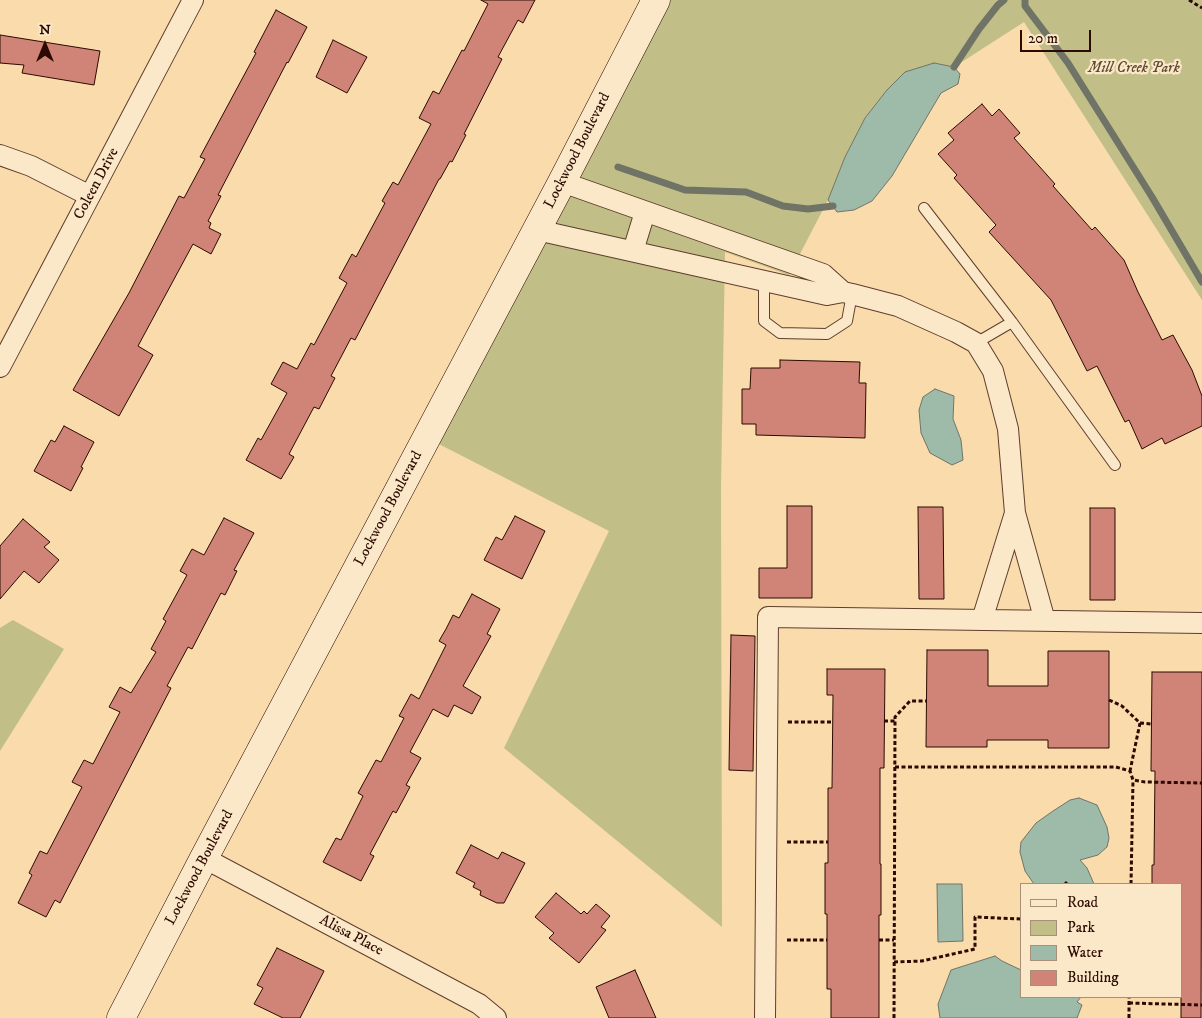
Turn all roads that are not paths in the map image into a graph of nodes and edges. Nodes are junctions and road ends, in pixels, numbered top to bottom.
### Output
1 (194, 0) edge
2 (656, 0) edge
3 (0, 155) edge
4 (562, 182) junction
5 (90, 196) junction
6 (924, 208) dead end
7 (645, 212) junction
8 (537, 230) junction
9 (633, 251) junction
10 (764, 281) junction
11 (848, 292) junction
12 (1012, 322) junction
13 (976, 343) junction
14 (0, 367) edge
15 (1115, 465) dead end
16 (1015, 513) junction
17 (982, 620) junction
18 (1045, 621) junction
19 (1202, 623) edge
20 (204, 858) junction
21 (121, 1018) edge
22 (496, 1018) edge
23 (765, 1018) edge

1 - 5 street, Coleen Drive
2 - 4 main road, Lockwood Boulevard
3 - 5 street
4 - 7 street
4 - 8 main road, Lockwood Boulevard
5 - 14 street, Coleen Drive
6 - 12 lane
7 - 9 street
7 - 11 street
8 - 9 street
8 - 20 main road, Lockwood Boulevard
9 - 10 street
10 - 11 street
10 - 11 lane
11 - 13 street
12 - 13 lane
12 - 15 lane
13 - 16 street
16 - 17 street
16 - 18 street
17 - 18 street
17 - 23 street
18 - 19 street
20 - 21 main road, Lockwood Boulevard
20 - 22 street, Alissa Place

